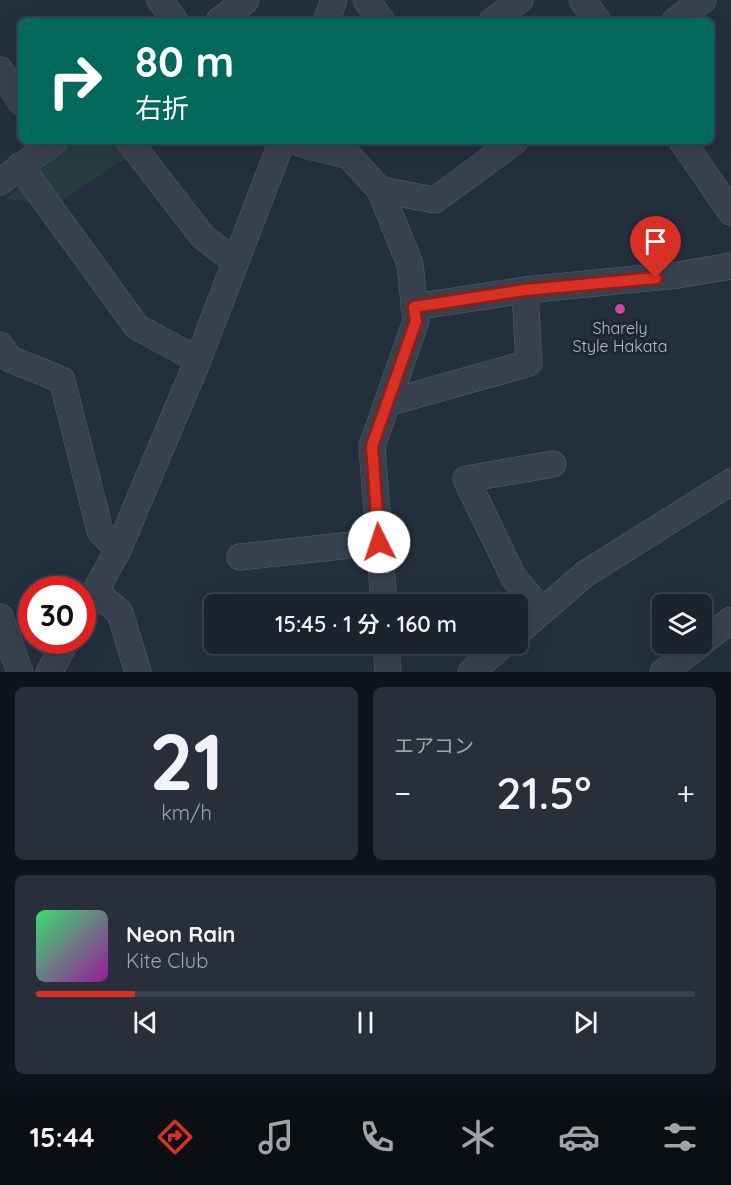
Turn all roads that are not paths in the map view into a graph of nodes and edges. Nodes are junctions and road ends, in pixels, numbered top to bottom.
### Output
1 (160, 0) edge
2 (246, 0) edge
3 (334, 0) edge
4 (366, 0) edge
5 (520, 0) edge
6 (582, 0) edge
7 (703, 0) edge
8 (173, 18) edge
9 (223, 18) edge
10 (327, 18) edge
11 (380, 18) edge
12 (496, 18) edge
13 (596, 18) edge
14 (679, 18) edge
15 (0, 70) edge
16 (18, 97) edge
17 (48, 144) edge
18 (131, 144) edge
19 (281, 144) edge
20 (303, 144) edge
21 (511, 144) edge
22 (684, 144) edge
23 (20, 166) junction
24 (0, 182) edge
25 (380, 190) junction
26 (731, 212) edge
27 (235, 261) junction
28 (731, 266) edge
29 (525, 290) junction
30 (414, 307) junction
31 (0, 345) edge
32 (198, 360) junction
33 (387, 403) junction
34 (553, 464) dead end
35 (731, 482) edge
36 (379, 542) junction
37 (118, 550) junction
38 (240, 557) dead end
39 (96, 591) joint
40 (383, 594) edge
41 (542, 611) junction
42 (0, 617) edge
43 (731, 620) edge
44 (528, 623) edge
45 (712, 635) edge
46 (59, 654) edge
47 (387, 654) edge
48 (492, 654) edge
49 (687, 654) edge
50 (20, 672) edge
51 (49, 672) edge
52 (138, 672) edge
53 (388, 672) edge
54 (471, 672) edge
55 (663, 672) edge

1 - 8 street
2 - 9 street
3 - 10 street
4 - 11 street
5 - 12 street
6 - 13 street
7 - 14 street
15 - 16 street
17 - 23 street
18 - 27 street
19 - 27 street
20 - 25 street
21 - 25 street
22 - 26 street
23 - 24 street
23 - 32 street
25 - 30 street
27 - 32 street
28 - 29 street
29 - 30 street
29 - 33 street
30 - 33 street
31 - 37 street
32 - 37 street
33 - 36 street
34 - 41 street
35 - 41 street
36 - 38 street
36 - 40 street
37 - 39 street
39 - 52 street
41 - 44 street
42 - 50 street
43 - 45 street
46 - 51 street
47 - 53 street
48 - 54 street
49 - 55 street

